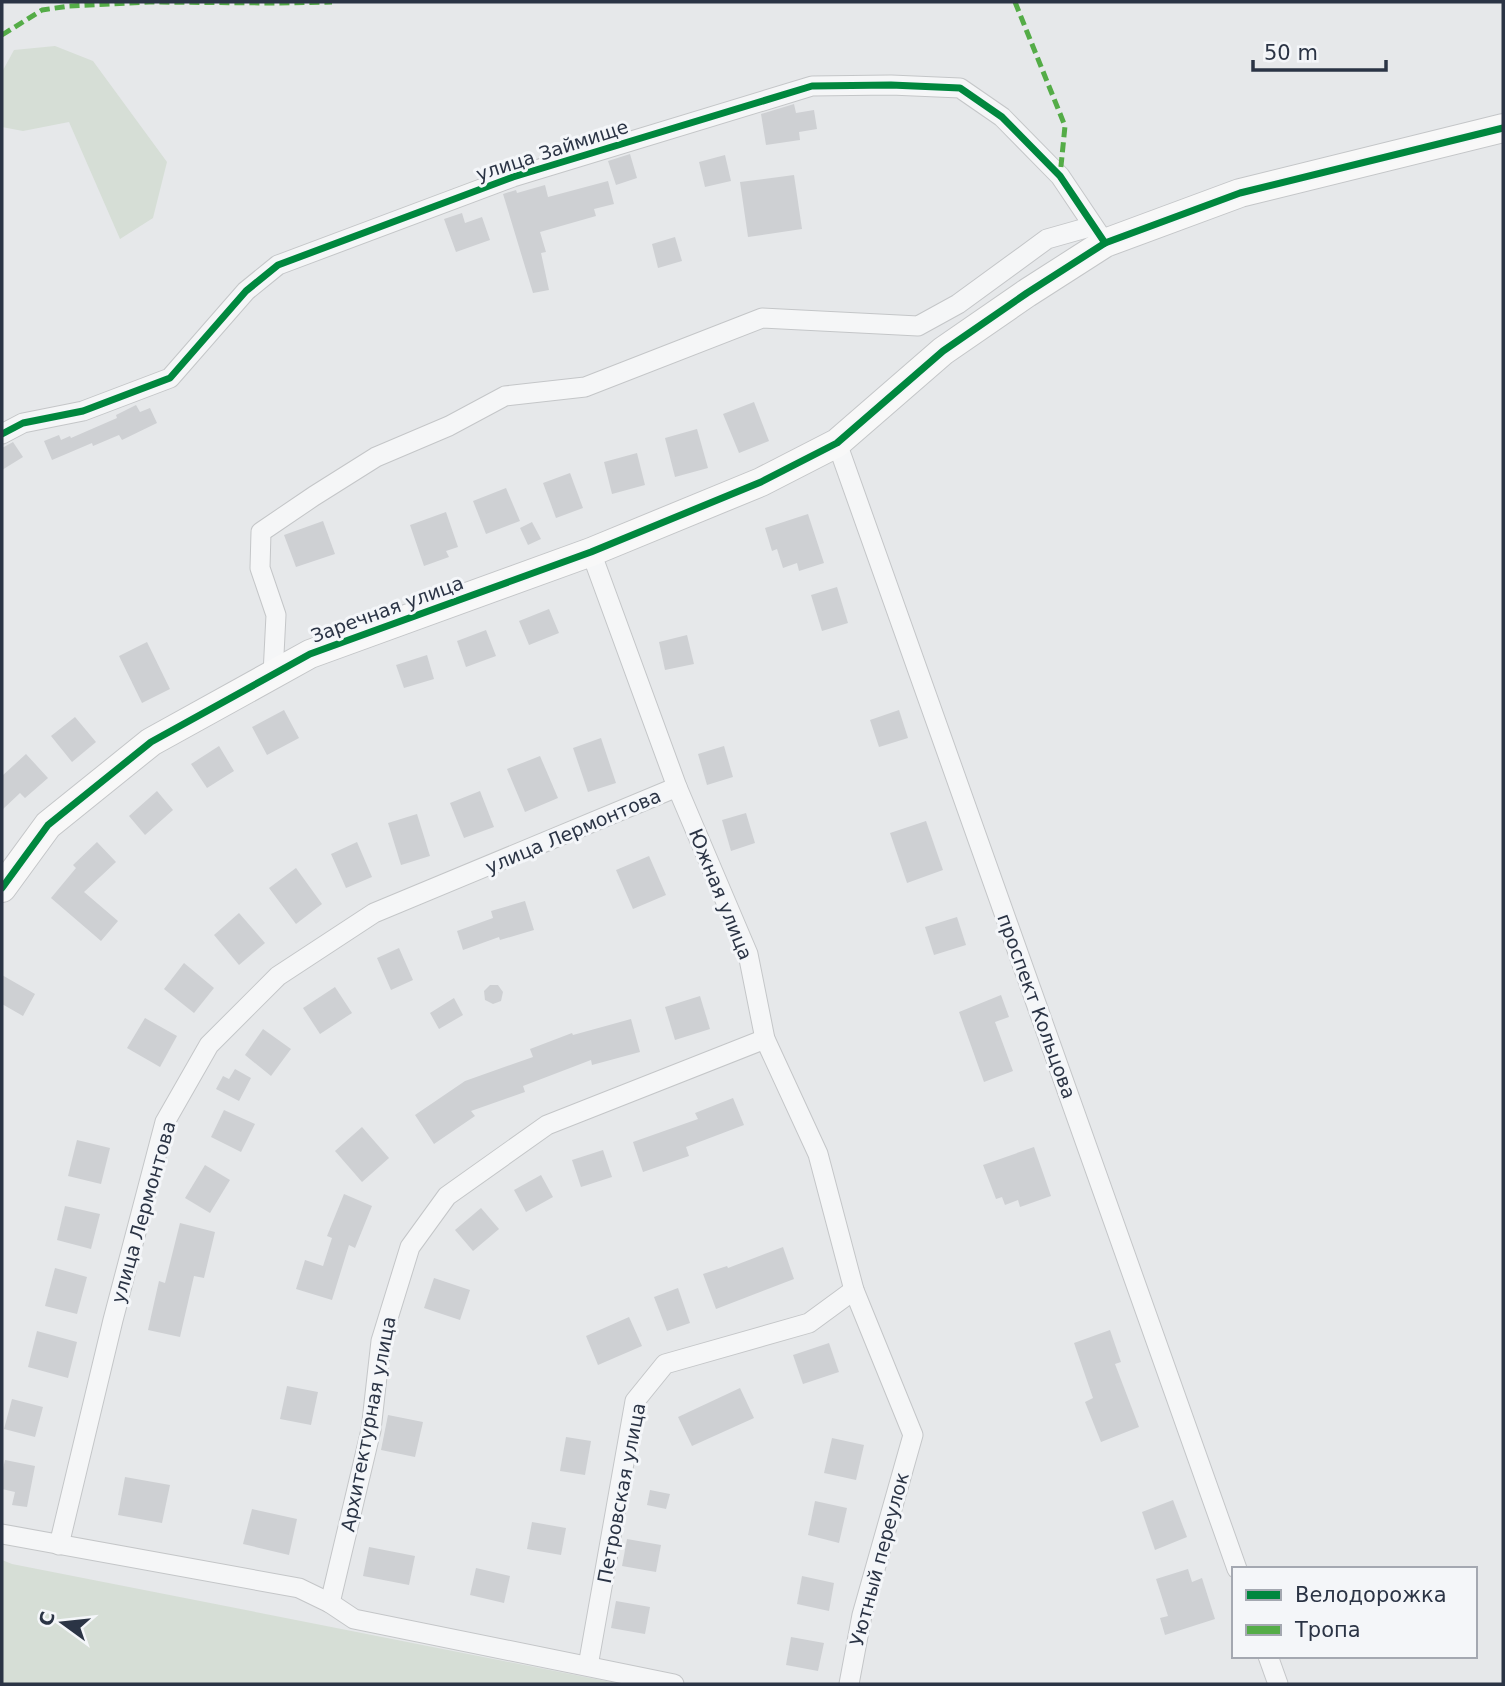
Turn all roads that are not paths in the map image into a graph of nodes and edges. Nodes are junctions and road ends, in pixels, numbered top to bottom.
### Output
1 (1503, 130) edge
2 (1099, 235) junction
3 (2, 434) edge
4 (837, 443) junction
5 (590, 552) junction
6 (273, 674) junction
7 (677, 787) junction
8 (2, 888) edge
9 (765, 1039) junction
10 (854, 1290) junction
11 (913, 1435) joint
12 (2, 1534) edge
13 (59, 1545) junction
14 (1236, 1567) edge
15 (330, 1603) junction
16 (1269, 1658) edge
17 (588, 1666) junction
18 (674, 1684) edge
19 (849, 1684) edge
20 (1278, 1684) edge

1 - 2 street, Заречная улица
2 - 3 street, улица Займище
2 - 4 street, Заречная улица
2 - 6 street
4 - 5 street, Заречная улица
4 - 14 street, проспект Кольцова
5 - 6 street, Заречная улица
5 - 7 street, Южная улица
6 - 8 street, Заречная улица
7 - 9 street, Южная улица
7 - 13 street, улица Лермонтова
9 - 10 street, Южная улица
9 - 15 street, Архитектурная улица
10 - 11 street, Южная улица
10 - 17 street, Петровская улица
11 - 19 street, Уютный переулок
12 - 13 street
13 - 15 street
15 - 17 street
16 - 20 street
17 - 18 street

